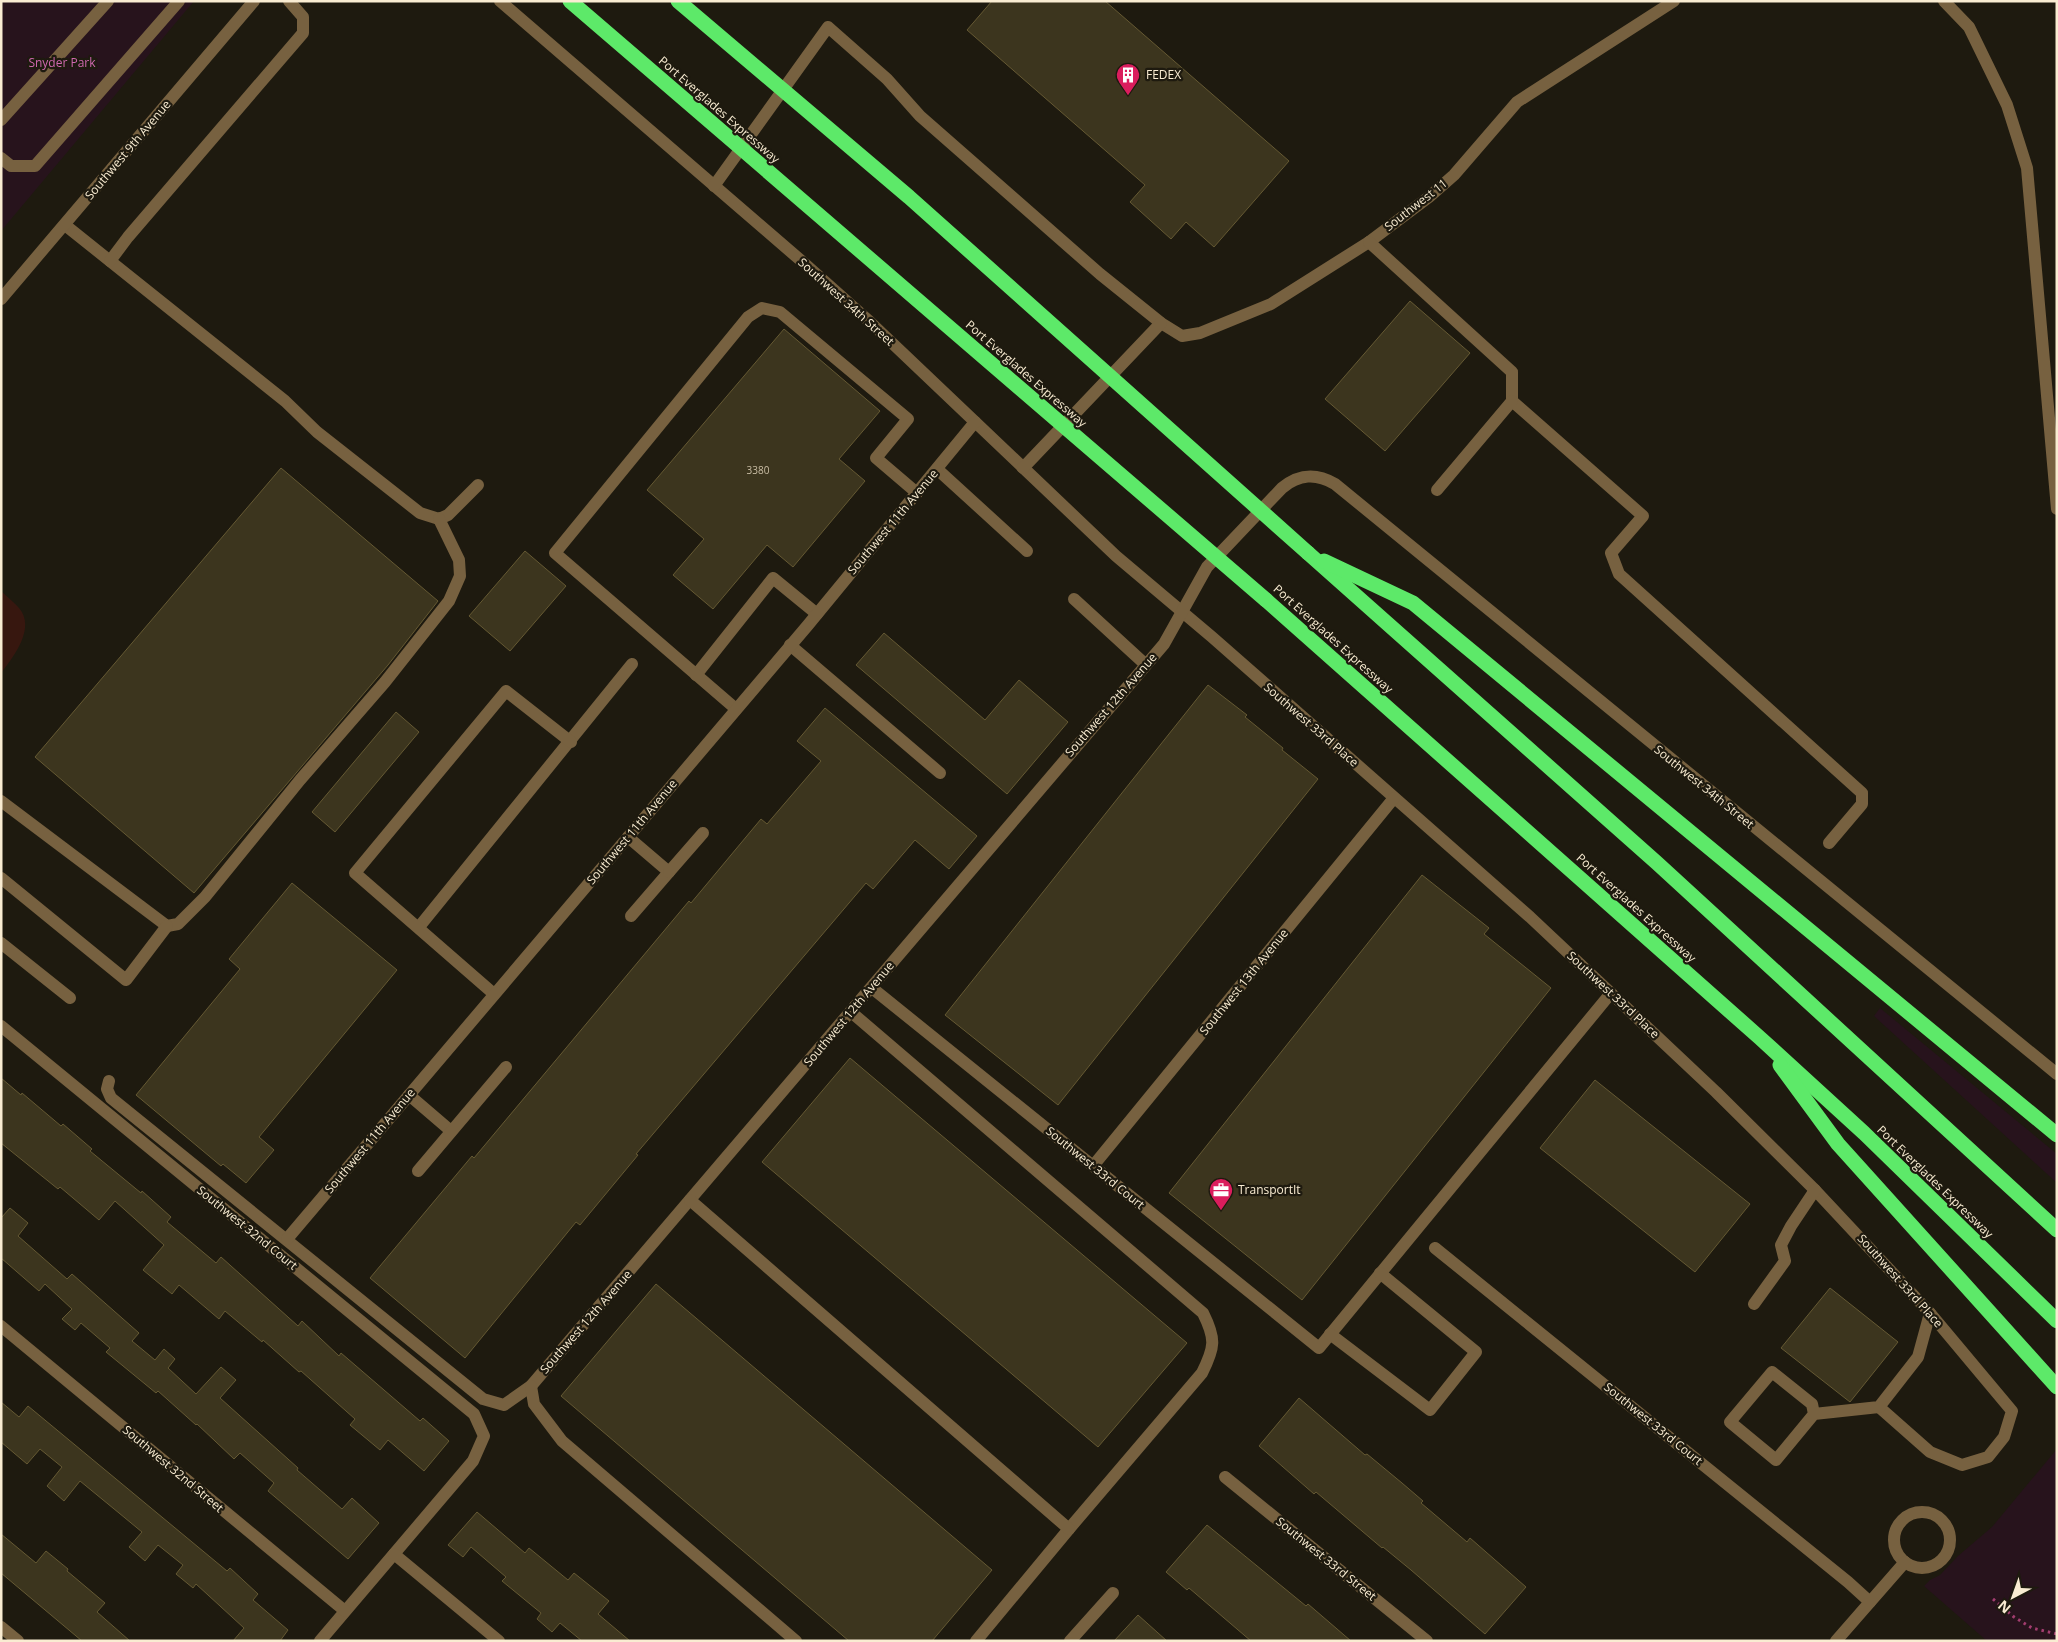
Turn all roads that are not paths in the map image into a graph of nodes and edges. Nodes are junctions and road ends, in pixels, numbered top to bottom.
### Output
1 (108, 1) edge
2 (179, 1) edge
3 (254, 1) edge
4 (289, 1) edge
5 (500, 1) edge
6 (570, 1) edge
7 (678, 1) edge
8 (1674, 1) edge
9 (1944, 1) edge
10 (1, 120) edge
11 (1, 158) edge
12 (714, 186) junction
13 (65, 225) junction
14 (1369, 242) junction
15 (110, 261) junction
16 (1, 299) edge
17 (1161, 323) junction
18 (1512, 401) junction
19 (975, 422) junction
20 (937, 468) junction
21 (1023, 468) junction
22 (478, 486) dead end
23 (1437, 490) dead end
24 (917, 493) junction
25 (2057, 509) edge
26 (439, 519) junction
27 (1027, 551) dead end
28 (1308, 553) junction
29 (1074, 599) dead end
30 (1182, 612) junction
31 (817, 614) junction
32 (790, 645) junction
33 (632, 664) dead end
34 (1146, 664) junction
35 (696, 675) junction
36 (736, 709) junction
37 (571, 742) junction
38 (940, 773) dead end
39 (1394, 798) junction
40 (1, 801) edge
41 (703, 833) dead end
42 (628, 837) junction
43 (1830, 843) dead end
44 (670, 872) junction
45 (1, 878) edge
46 (631, 916) dead end
47 (167, 926) junction
48 (418, 927) junction
49 (1, 943) edge
50 (872, 988) junction
51 (1611, 993) junction
52 (494, 994) junction
53 (70, 998) dead end
54 (851, 1012) junction
55 (1, 1026) edge
56 (1760, 1038) junction
57 (506, 1067) dead end
58 (2057, 1074) edge
59 (109, 1081) dead end
60 (409, 1094) junction
61 (451, 1131) junction
62 (2057, 1135) edge
63 (1093, 1166) junction
64 (418, 1171) dead end
65 (1815, 1190) junction
66 (690, 1200) junction
67 (2057, 1230) edge
68 (287, 1239) junction
69 (1435, 1248) dead end
70 (1380, 1274) junction
71 (1754, 1304) dead end
72 (1930, 1313) junction
73 (2057, 1321) edge
74 (1, 1326) edge
75 (1330, 1334) junction
76 (531, 1386) junction
77 (2057, 1387) edge
78 (504, 1405) joint
79 (1880, 1408) junction
80 (1814, 1414) junction
81 (1225, 1476) dead end
82 (1069, 1529) junction
83 (394, 1554) junction
84 (1905, 1562) junction
85 (1113, 1593) dead end
86 (1870, 1602) junction
87 (345, 1611) junction
88 (1, 1627) edge
89 (18, 1641) edge
90 (320, 1641) edge
91 (499, 1641) edge
92 (796, 1641) edge
93 (976, 1641) edge
94 (1070, 1641) edge
95 (1427, 1641) edge
96 (1836, 1641) edge

1 - 10 street
2 - 11 street
3 - 13 street, Southwest 9th Avenue
4 - 15 street
5 - 12 street, Southwest 34th Street
6 - 56 highway, Port Everglades Expressway, bridge
7 - 28 highway, bridge
8 - 14 street, Southwest 11
9 - 25 street
12 - 17 street
12 - 19 street, Southwest 34th Street
13 - 15 street
13 - 16 street, Southwest 9th Avenue
14 - 17 street, Southwest 11
14 - 18 street
15 - 26 street
17 - 21 street
18 - 23 street
18 - 43 street
19 - 20 street, Southwest 11th Avenue
19 - 21 street, Southwest 34th Street
20 - 24 street, Southwest 11th Avenue
20 - 27 street
21 - 30 street, Southwest 34th Street
22 - 26 street
24 - 31 street, Southwest 11th Avenue
24 - 35 street
26 - 47 street
28 - 62 highway
28 - 67 highway
29 - 34 street
30 - 34 street, Southwest 12th Avenue
30 - 39 street, Southwest 33rd Place
30 - 58 street, Southwest 34th Street
31 - 32 street, Southwest 11th Avenue
31 - 35 street
32 - 36 street, Southwest 11th Avenue
32 - 38 street
33 - 37 street
34 - 50 street, Southwest 12th Avenue
35 - 36 street
36 - 42 street, Southwest 11th Avenue
37 - 48 street
37 - 48 street
39 - 51 street, Southwest 33rd Place
39 - 63 street, Southwest 13th Avenue
40 - 47 street
41 - 44 street
42 - 44 street
42 - 52 street, Southwest 11th Avenue
44 - 46 street
45 - 47 street
48 - 52 street
49 - 53 street
50 - 54 street, Southwest 12th Avenue
50 - 63 street, Southwest 33rd Court
51 - 65 street, Southwest 33rd Place
51 - 70 street
52 - 60 street, Southwest 11th Avenue
54 - 66 street, Southwest 12th Avenue
54 - 82 street
55 - 83 street, Southwest 32nd Court
56 - 73 highway, Port Everglades Expressway
56 - 77 highway
57 - 61 street
59 - 68 street, Southwest 32nd Court
60 - 61 street
60 - 68 street, Southwest 11th Avenue
61 - 64 street
63 - 75 street, Southwest 33rd Court
65 - 71 street
65 - 72 street, Southwest 33rd Place
66 - 76 street, Southwest 12th Avenue
66 - 82 street
68 - 78 street, Southwest 32nd Court
69 - 86 street, Southwest 33rd Court
70 - 75 street
70 - 75 street
72 - 79 street
72 - 79 street, Southwest 33rd Place
74 - 87 street, Southwest 32nd Street
76 - 78 street, Southwest 12th Avenue
76 - 92 street
79 - 80 street
80 - 80 street
81 - 95 street, Southwest 33rd Street
82 - 93 street
83 - 87 street
83 - 91 street
84 - 84 street
84 - 86 street
85 - 94 street
86 - 96 street
87 - 90 street
88 - 89 street

